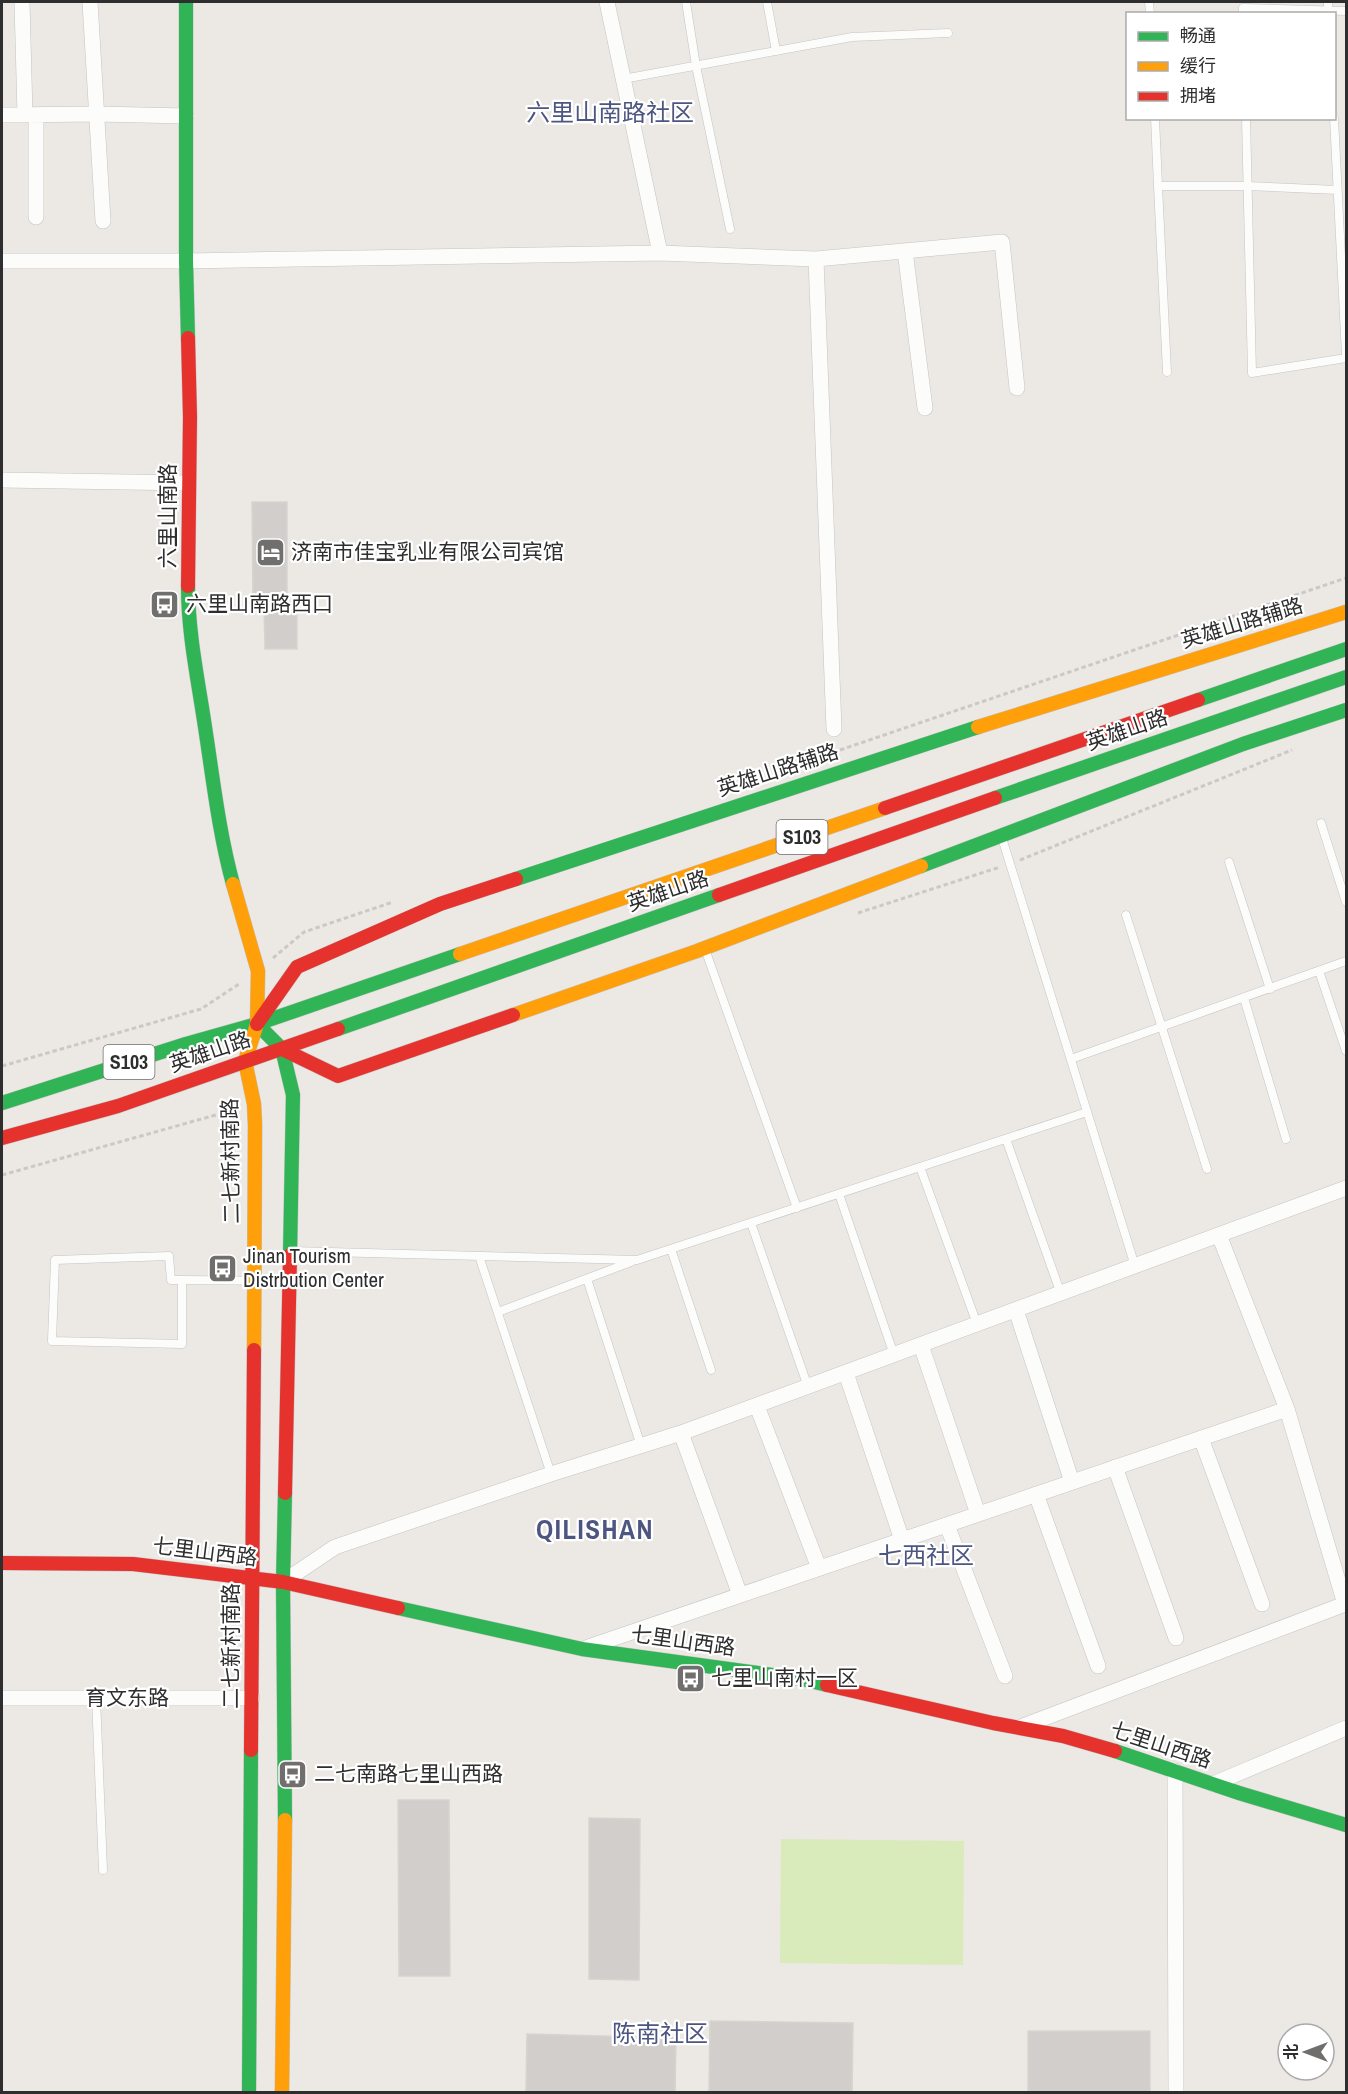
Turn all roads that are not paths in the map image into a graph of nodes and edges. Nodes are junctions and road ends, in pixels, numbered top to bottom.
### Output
1 (22, 2) edge
2 (90, 2) edge
3 (186, 2) edge
4 (607, 2) edge
5 (686, 2) edge
6 (767, 2) edge
7 (1328, 2) edge
8 (1347, 11) edge
9 (1243, 12) edge
10 (1328, 12) edge
11 (948, 33) dead end
12 (776, 51) junction
13 (696, 66) junction
14 (623, 79) junction
15 (97, 114) junction
16 (2, 115) edge
17 (31, 115) junction
18 (186, 116) junction
19 (1155, 120) edge
20 (1246, 120) edge
21 (1334, 120) edge
22 (1158, 186) junction
23 (1248, 186) junction
24 (1337, 190) junction
25 (36, 217) dead end
26 (103, 221) dead end
27 (730, 229) dead end
28 (904, 251) junction
29 (660, 253) junction
30 (816, 259) junction
31 (2, 261) edge
32 (186, 261) junction
33 (1347, 357) edge
34 (1167, 372) dead end
35 (1017, 388) dead end
36 (925, 408) dead end
37 (2, 480) edge
38 (188, 483) junction
39 (1347, 612) edge
40 (1347, 649) edge
41 (1347, 677) edge
42 (1347, 710) edge
43 (834, 729) dead end
44 (1321, 823) dead end
45 (1001, 836) junction
46 (1230, 862) dead end
47 (1347, 902) edge
48 (1126, 915) dead end
49 (705, 948) junction
50 (1347, 962) edge
51 (1320, 971) junction
52 (1270, 988) junction
53 (1244, 998) junction
54 (256, 1024) junction
55 (1161, 1027) junction
56 (282, 1049) junction
57 (1347, 1051) edge
58 (1071, 1059) junction
59 (245, 1061) junction
60 (2, 1103) edge
61 (1087, 1112) junction
62 (2, 1138) edge
63 (1286, 1138) dead end
64 (1006, 1139) junction
65 (920, 1167) junction
66 (1207, 1168) dead end
67 (1347, 1188) edge
68 (839, 1194) junction
69 (796, 1208) junction
70 (751, 1223) junction
71 (1219, 1235) junction
72 (672, 1249) junction
73 (290, 1251) junction
74 (479, 1256) junction
75 (637, 1260) junction
76 (1135, 1266) junction
77 (587, 1279) junction
78 (182, 1280) junction
79 (253, 1280) junction
80 (289, 1281) junction
81 (1061, 1294) junction
82 (1016, 1310) junction
83 (498, 1312) junction
84 (977, 1324) junction
85 (921, 1345) junction
86 (894, 1355) junction
87 (711, 1370) dead end
88 (846, 1373) junction
89 (808, 1387) junction
90 (757, 1406) junction
91 (1287, 1409) junction
92 (681, 1433) junction
93 (1201, 1438) junction
94 (641, 1446) junction
95 (1115, 1467) junction
96 (551, 1474) junction
97 (1072, 1482) junction
98 (1036, 1494) junction
99 (978, 1514) junction
100 (947, 1525) junction
101 (902, 1540) junction
102 (2, 1563) edge
103 (819, 1568) junction
104 (253, 1578) junction
105 (283, 1582) junction
106 (740, 1595) junction
107 (1262, 1604) dead end
108 (1346, 1605) edge
109 (1176, 1638) dead end
110 (582, 1649) junction
111 (1098, 1666) dead end
112 (1005, 1676) dead end
113 (2, 1698) edge
114 (96, 1698) junction
115 (252, 1698) junction
116 (1023, 1726) junction
117 (1347, 1728) edge
118 (1175, 1771) junction
119 (1213, 1784) junction
120 (1347, 1825) edge
121 (103, 1870) dead end
122 (249, 2092) edge
123 (282, 2092) edge
124 (1176, 2092) edge

1 - 17 street
2 - 15 street
3 - 18 main road, 六里山南路
4 - 14 street
5 - 13 lane
6 - 12 lane
7 - 10 lane
8 - 10 lane
9 - 10 lane
11 - 12 lane
12 - 13 lane
13 - 14 lane
13 - 27 lane
14 - 29 street
15 - 17 street
15 - 18 street
15 - 26 street
16 - 17 street
17 - 25 street
18 - 32 main road, 六里山南路
19 - 22 lane
20 - 23 lane
21 - 24 lane
22 - 23 lane
22 - 34 lane
23 - 24 lane
23 - 33 lane
24 - 33 lane
28 - 30 street
28 - 35 street
28 - 36 street
29 - 30 street
29 - 32 street
30 - 43 street
31 - 32 street
32 - 38 main road, 六里山南路
37 - 38 street
38 - 54 main road, 六里山南路
39 - 54 main road, 英雄山路辅路
40 - 54 main road, 英雄山路 / S103
41 - 56 main road, 英雄山路 / S103
42 - 45 main road
44 - 47 lane
45 - 49 main road
45 - 58 lane
46 - 52 lane
48 - 55 lane
49 - 56 main road
49 - 69 lane
50 - 51 lane
51 - 52 lane
51 - 57 lane
52 - 53 lane
53 - 55 lane
53 - 63 lane
54 - 56 main road
54 - 59 main road, 二七新村南路
54 - 60 main road, 英雄山路 / S103
55 - 58 lane
55 - 66 lane
56 - 59 main road, 英雄山路 / S103
56 - 73 main road
58 - 61 lane
59 - 62 main road, 英雄山路 / S103
59 - 79 main road, 二七新村南路
61 - 64 lane
61 - 76 lane
64 - 65 lane
64 - 81 lane
65 - 68 lane
65 - 84 lane
67 - 71 street
68 - 69 lane
68 - 86 lane
69 - 70 lane
70 - 72 lane
70 - 89 lane
71 - 76 street
71 - 91 street
72 - 75 lane
72 - 87 lane
73 - 74 lane
73 - 80 main road
74 - 75 lane
74 - 83 lane
75 - 77 lane
76 - 81 street
77 - 83 lane
77 - 94 lane
78 - 78 lane
78 - 79 lane
79 - 80 lane
79 - 104 main road, 二七新村南路
80 - 105 main road
81 - 82 street
82 - 84 street
82 - 97 street
83 - 96 lane
84 - 85 street
85 - 86 street
85 - 99 street
86 - 88 street
88 - 89 street
88 - 101 street
89 - 90 street
90 - 92 street
90 - 103 street
91 - 93 street
91 - 108 street
92 - 94 street
92 - 106 street
93 - 95 street
93 - 107 street
94 - 96 street
95 - 97 street
95 - 109 street
96 - 105 street
97 - 98 street
98 - 99 street
98 - 111 street
99 - 100 street
100 - 101 street
100 - 112 street
101 - 103 street
102 - 104 main road, 七里山西路
103 - 106 street
104 - 105 main road, 七里山西路
104 - 115 main road, 二七新村南路
105 - 110 main road, 七里山西路
105 - 123 main road
106 - 110 street
108 - 116 street
110 - 116 main road, 七里山西路
113 - 114 street, 育文东路
114 - 115 street, 育文东路
114 - 121 lane
115 - 122 main road, 二七新村南路
116 - 118 main road, 七里山西路
117 - 119 street
118 - 119 main road, 七里山西路
118 - 124 street
119 - 120 main road, 七里山西路

